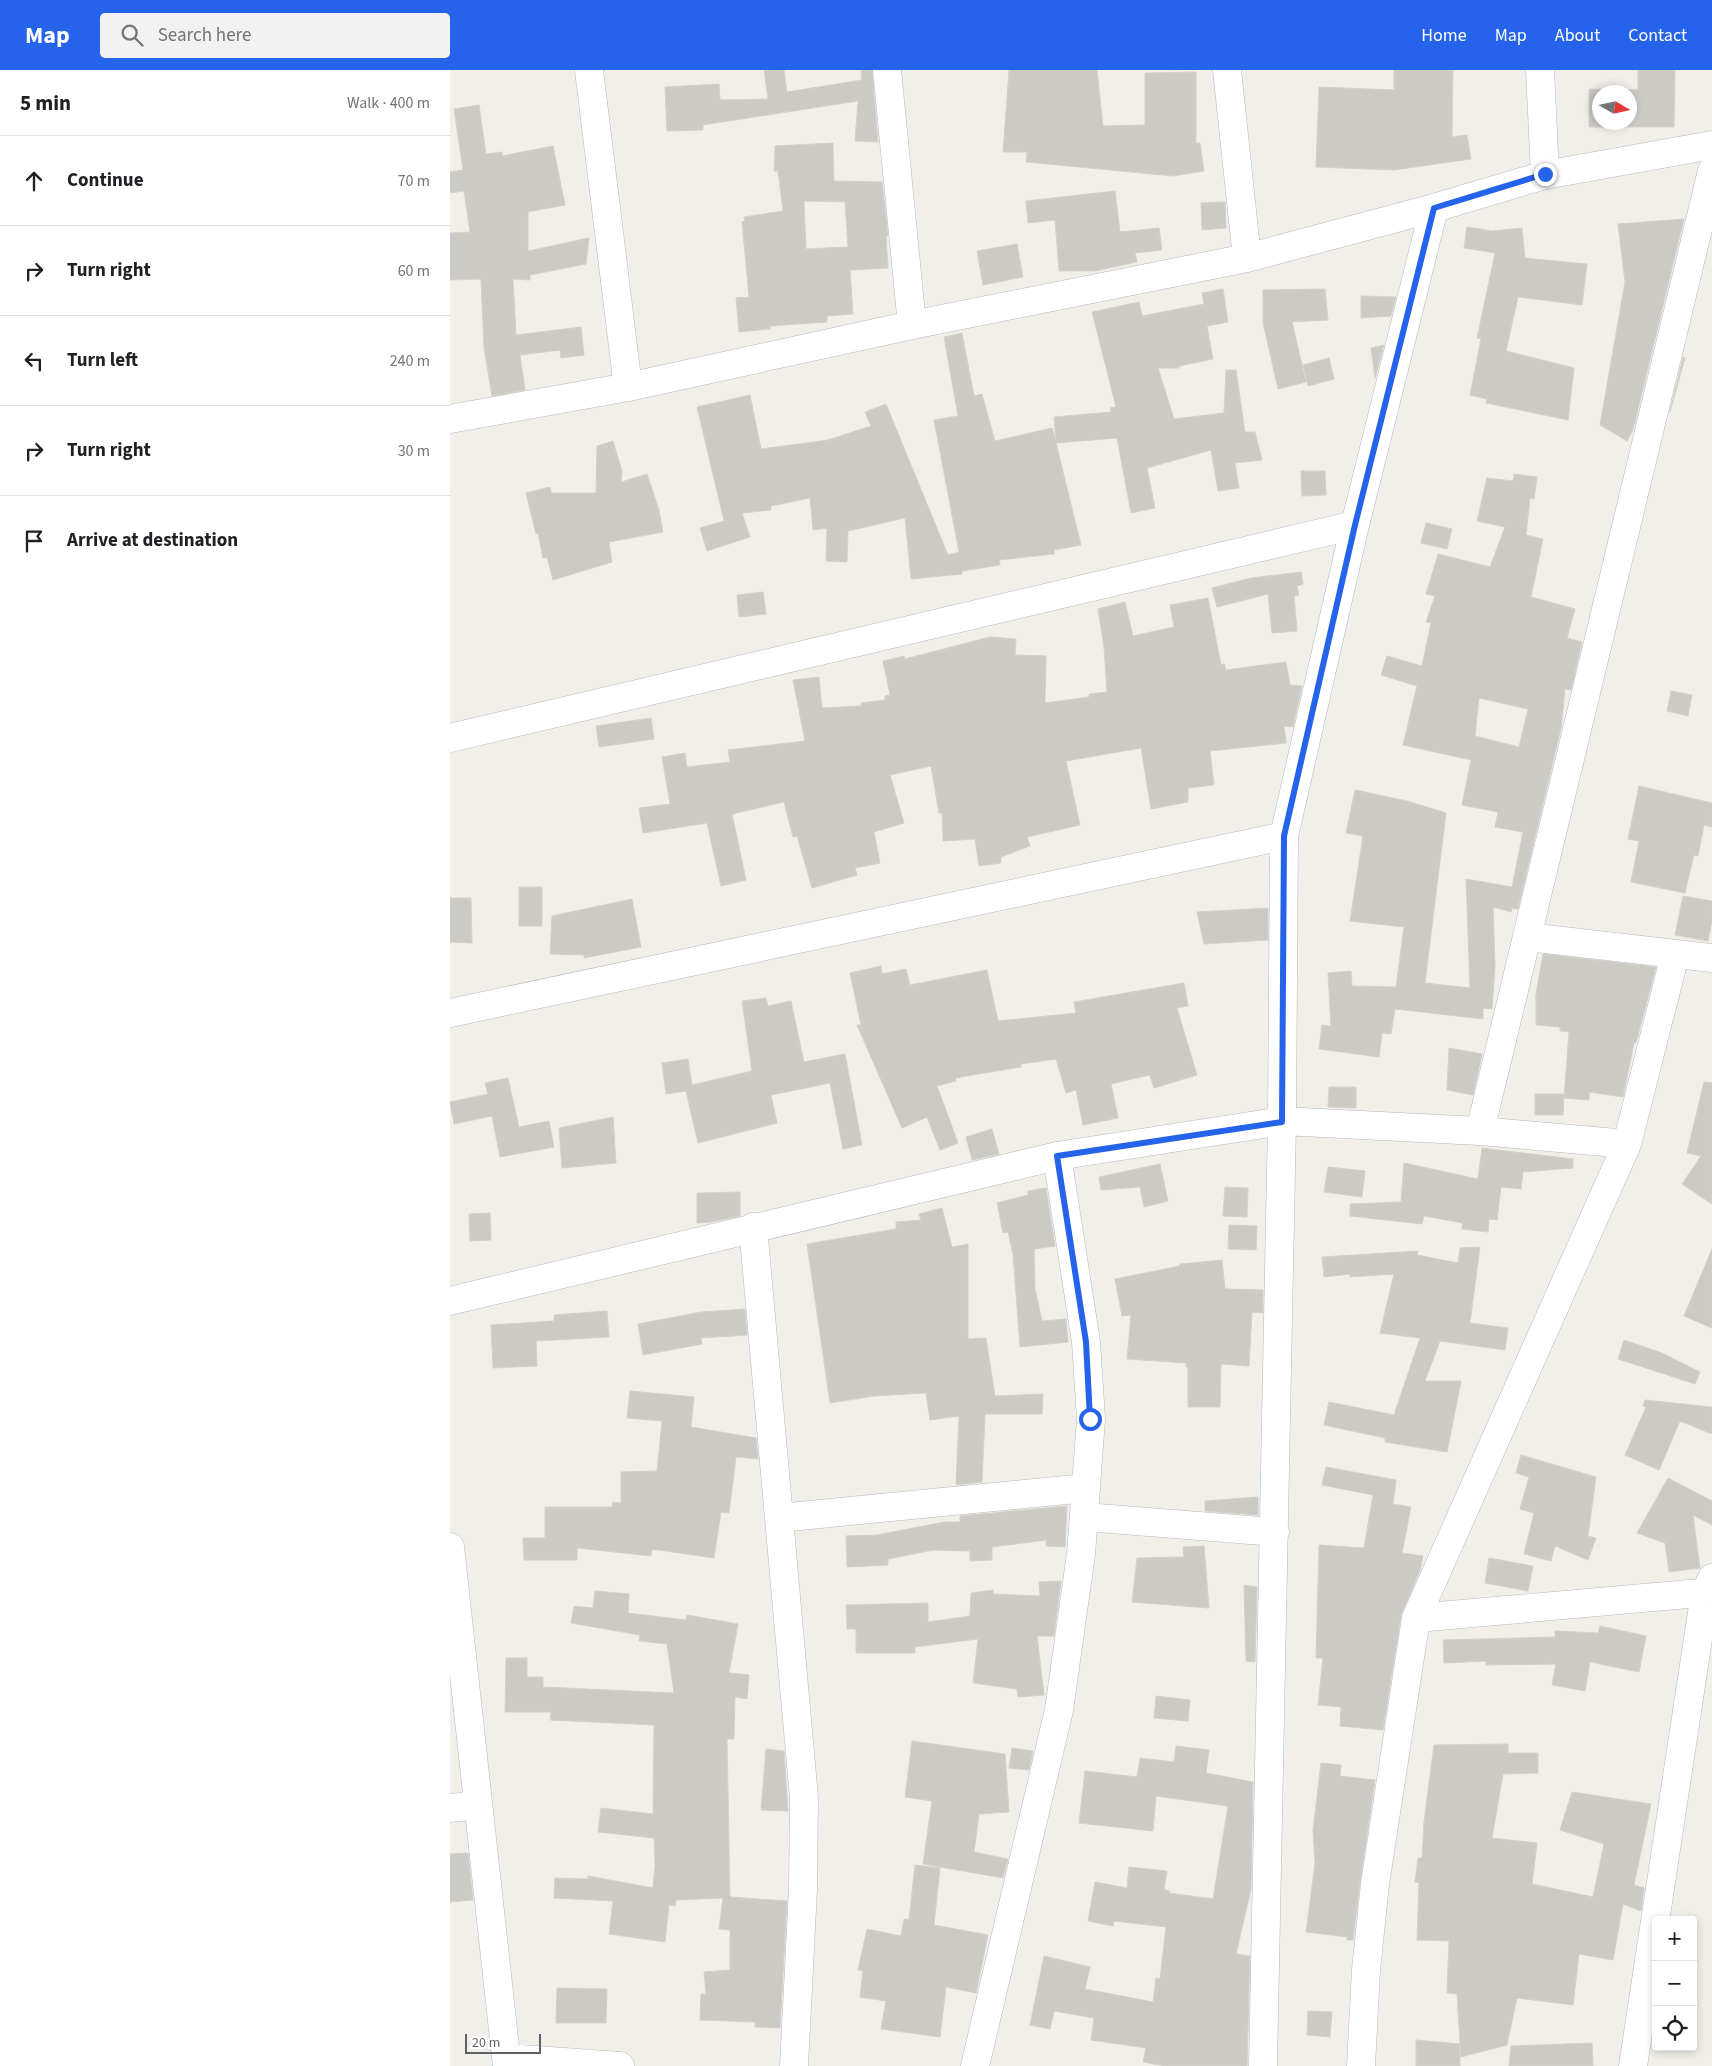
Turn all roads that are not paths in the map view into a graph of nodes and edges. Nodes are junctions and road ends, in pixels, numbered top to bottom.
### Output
1 (588, 70) edge
2 (887, 70) edge
3 (1226, 70) edge
4 (1540, 70) edge
5 (1712, 145) edge
6 (1712, 171) edge
7 (1545, 174) junction
8 (1434, 208) junction
9 (1247, 258) junction
10 (912, 325) junction
11 (628, 387) junction
12 (450, 420) edge
13 (1355, 525) junction
14 (450, 738) edge
15 (1284, 836) junction
16 (1528, 937) junction
17 (1675, 955) junction
18 (1712, 958) edge
19 (450, 1013) edge
20 (1282, 1122) junction
21 (1480, 1131) junction
22 (1627, 1144) junction
23 (1057, 1156) junction
24 (753, 1227) junction
25 (450, 1301) edge
26 (1086, 1488) junction
27 (1085, 1516) junction
28 (779, 1518) junction
29 (1275, 1532) junction
30 (450, 1547) edge
31 (1710, 1588) edge
32 (1416, 1618) junction
33 (478, 1805) junction
34 (450, 1808) edge
35 (507, 2062) edge
36 (620, 2066) edge
37 (794, 2066) edge
38 (975, 2066) edge
39 (1263, 2066) edge
40 (1361, 2066) edge
41 (1633, 2066) edge

1 - 11 street
2 - 10 street
3 - 9 street
4 - 7 street
5 - 7 street
6 - 16 street
7 - 8 street
8 - 9 street
8 - 13 street
9 - 10 street
10 - 11 street
11 - 12 street
13 - 14 street
13 - 15 street
15 - 19 street
15 - 20 street
16 - 17 street
16 - 21 street
17 - 18 street
17 - 22 street
20 - 21 street
20 - 23 street
20 - 29 street
21 - 22 street
22 - 32 street
23 - 24 street
23 - 26 street
24 - 25 street
24 - 28 street
26 - 27 street
26 - 28 street
27 - 29 street
27 - 38 street
28 - 37 street
29 - 39 street
30 - 33 street
31 - 32 street
31 - 41 street
32 - 40 street
33 - 34 street
33 - 35 street
35 - 36 street

